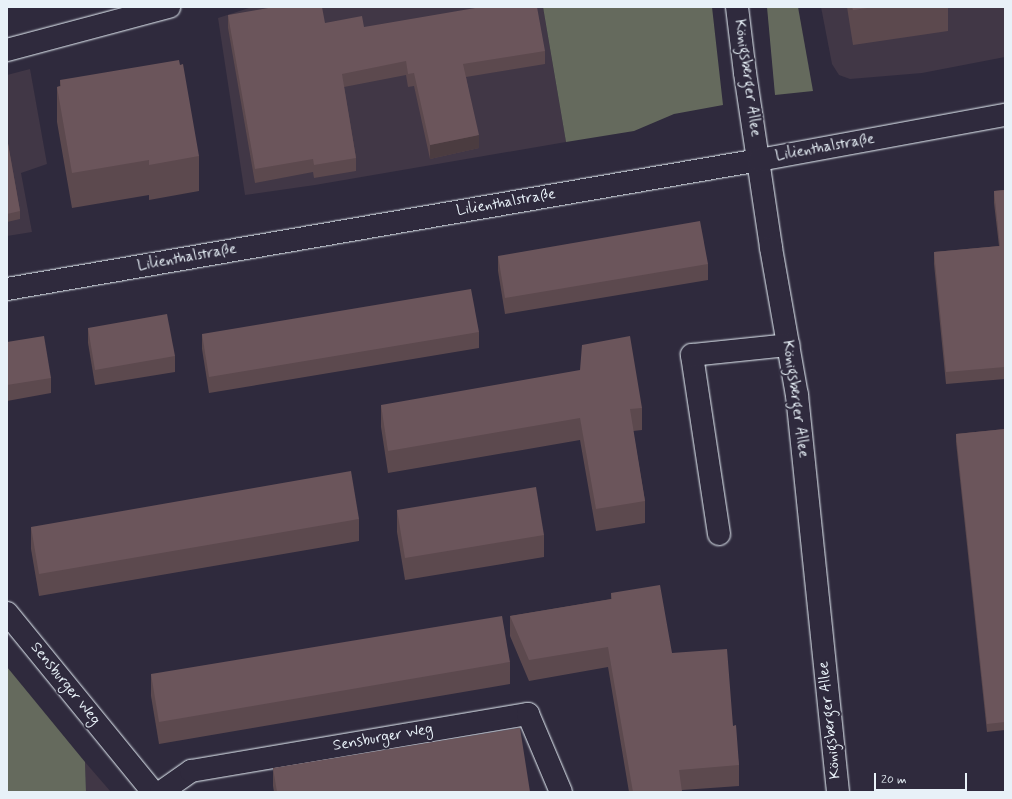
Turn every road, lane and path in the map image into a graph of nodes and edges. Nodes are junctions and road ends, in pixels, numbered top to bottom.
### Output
1 (169, 7) edge
2 (737, 7) edge
3 (7, 50) edge
4 (1005, 115) edge
5 (759, 160) junction
6 (7, 289) edge
7 (788, 344) junction
8 (719, 534) dead end
9 (7, 613) edge
10 (153, 792) edge
11 (161, 792) edge
12 (561, 792) edge
13 (838, 792) edge

1 - 3 street
2 - 5 street, Königsberger Allee
4 - 5 street, Lilienthalstraße
5 - 6 street, Lilienthalstraße
5 - 7 street, Königsberger Allee
7 - 8 street
7 - 13 street, Königsberger Allee
9 - 10 street, Sensburger Weg
11 - 12 street, Sensburger Weg

